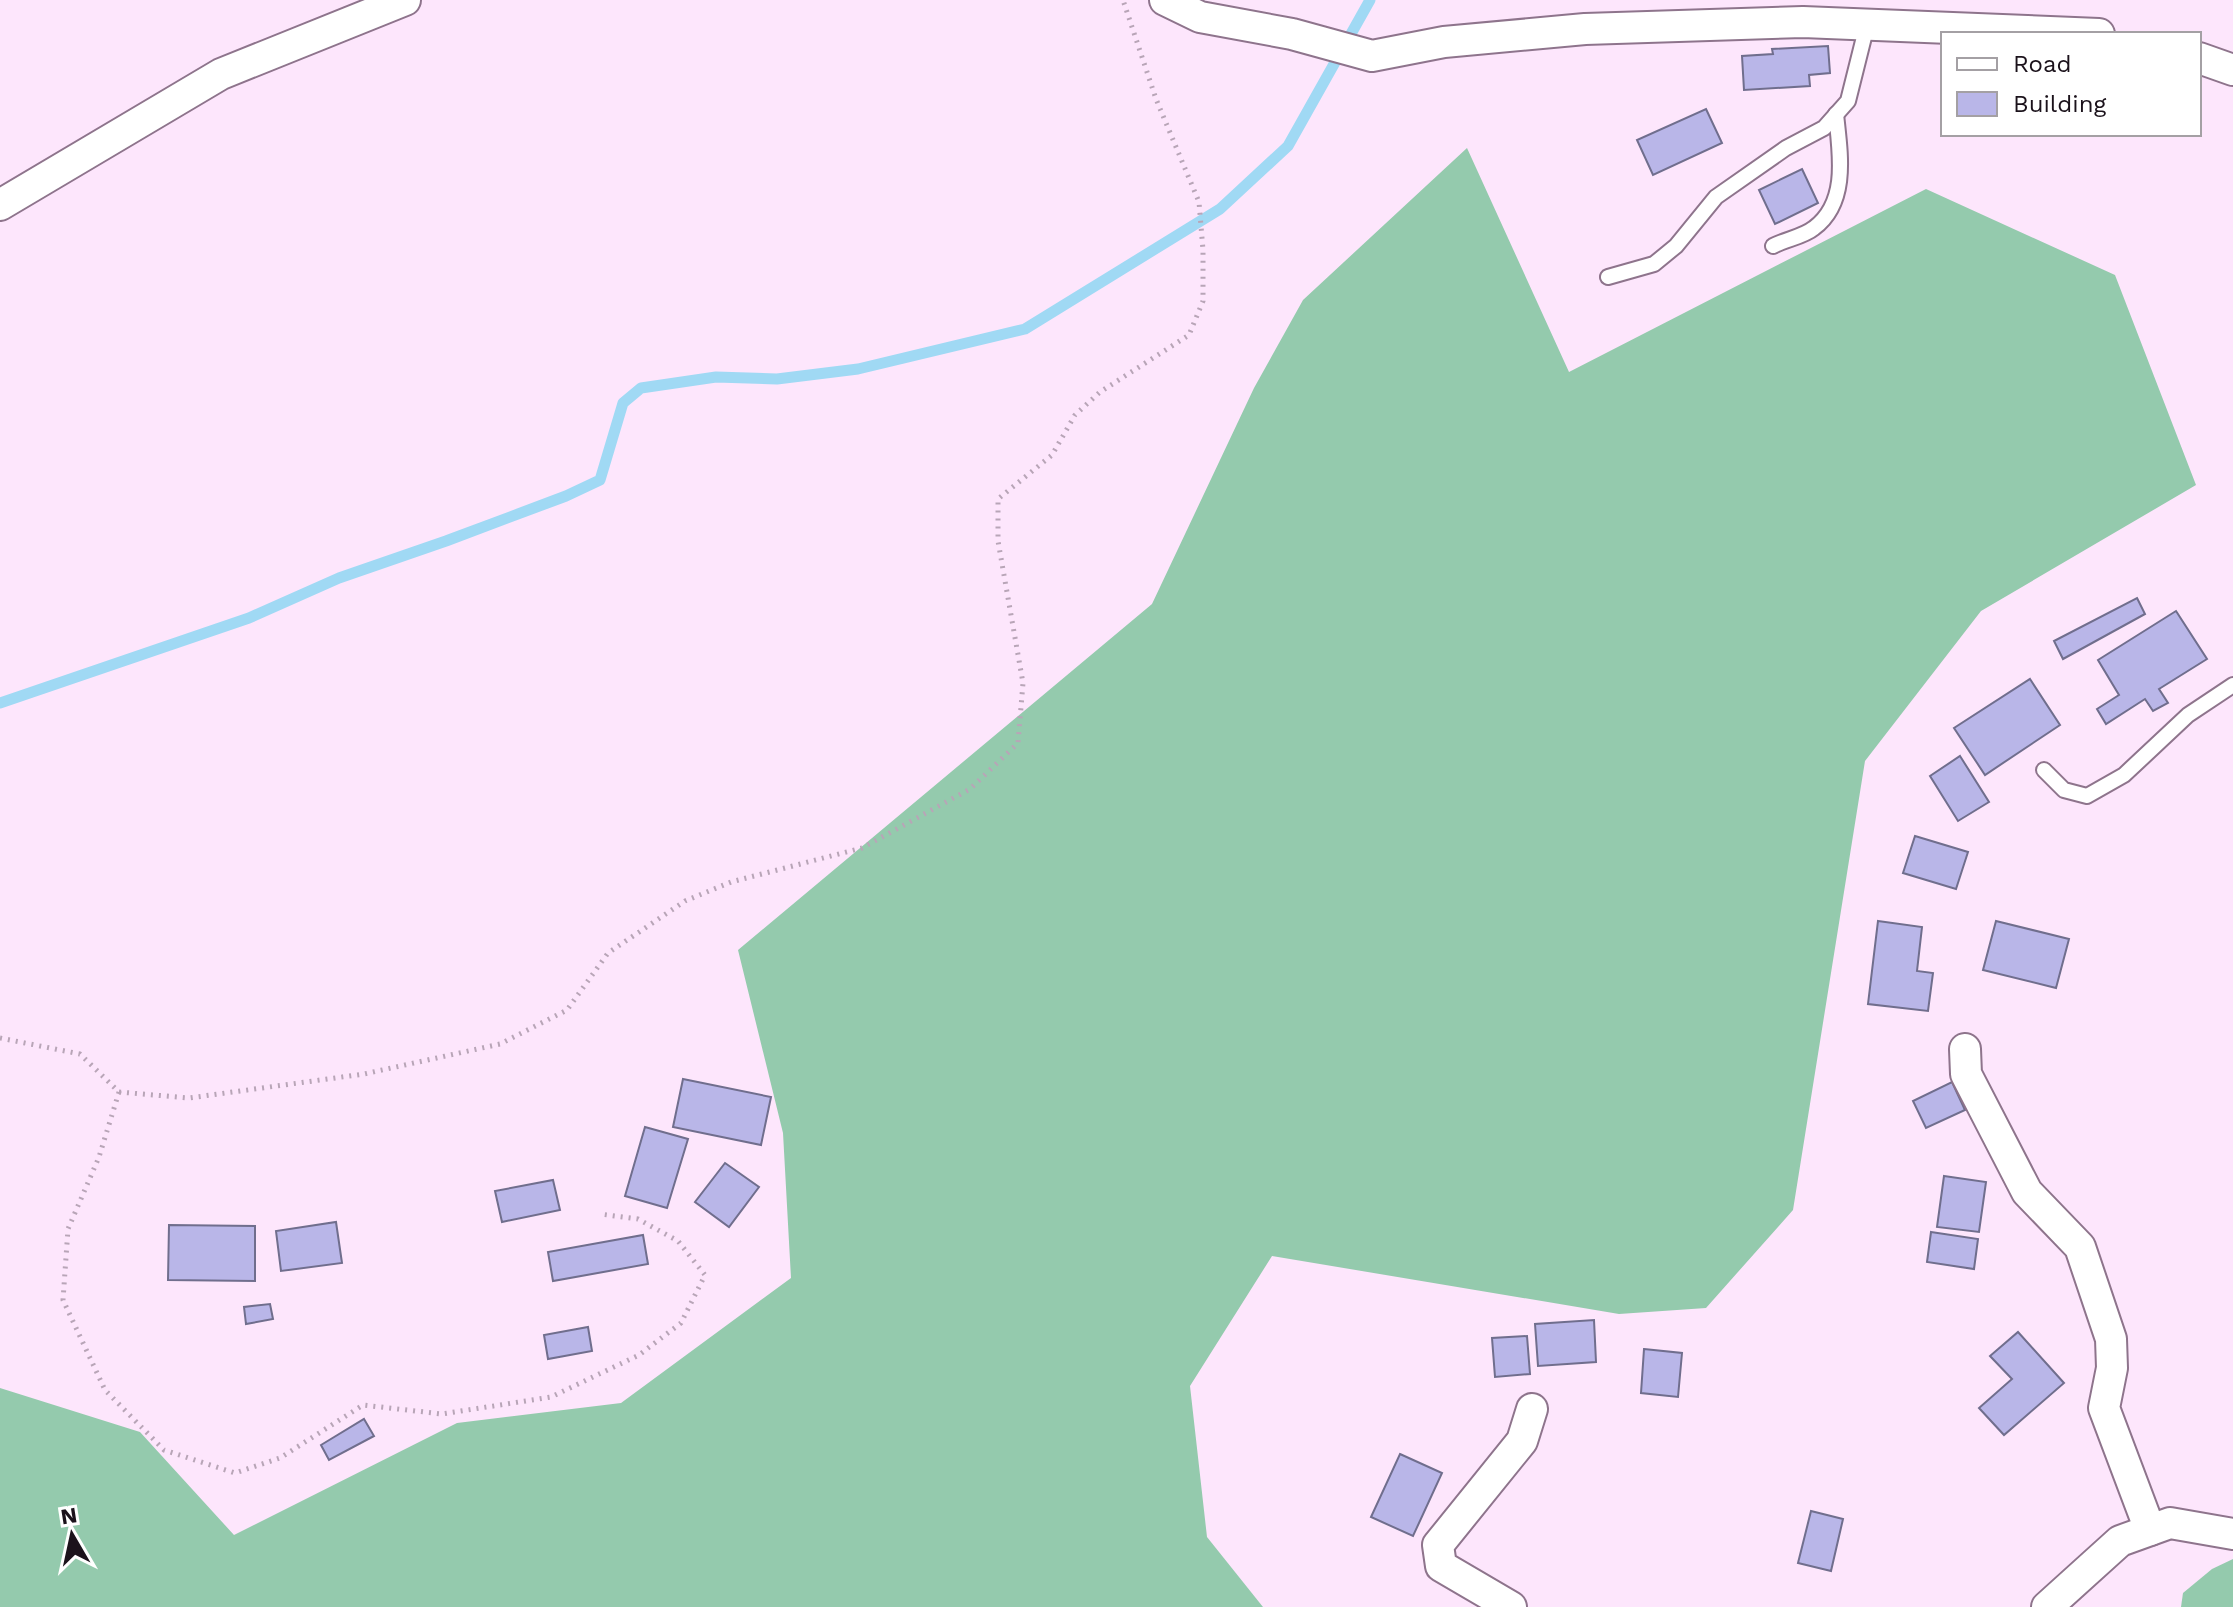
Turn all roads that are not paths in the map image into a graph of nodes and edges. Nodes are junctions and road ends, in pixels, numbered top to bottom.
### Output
1 (405, 0) edge
2 (1165, 0) edge
3 (1867, 25) junction
4 (2047, 32) edge
5 (2201, 59) edge
6 (2233, 70) edge
7 (1836, 114) junction
8 (0, 205) edge
9 (1773, 246) dead end
10 (1608, 277) dead end
11 (2233, 685) edge
12 (2044, 770) dead end
13 (1965, 1049) dead end
14 (1532, 1409) dead end
15 (2150, 1530) junction
16 (2233, 1534) edge
17 (1511, 1607) edge
18 (2047, 1607) edge

1 - 8 street
2 - 3 street
3 - 4 street
3 - 7 lane
5 - 6 street
7 - 9 lane
7 - 10 lane
11 - 12 lane
13 - 15 street
14 - 17 street
15 - 16 street
15 - 18 street

